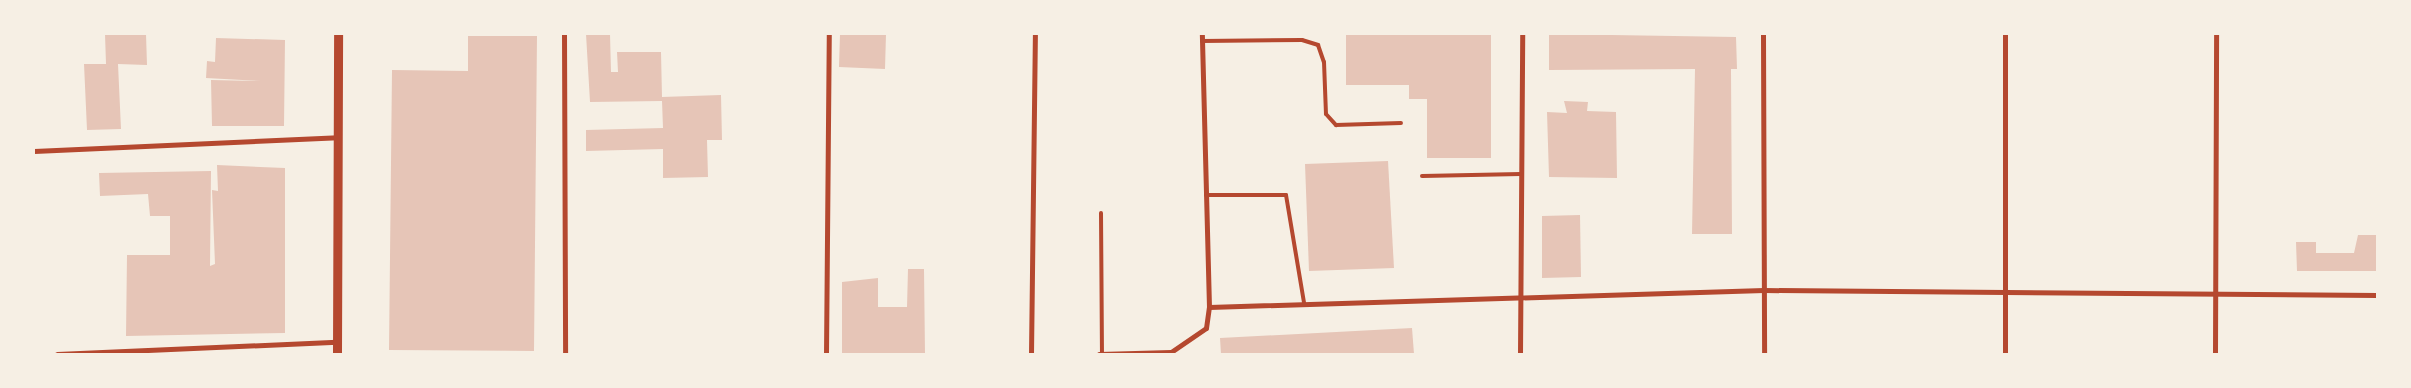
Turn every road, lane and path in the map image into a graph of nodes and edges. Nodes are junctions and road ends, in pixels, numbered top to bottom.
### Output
1 (338, 34) edge
2 (564, 34) edge
3 (829, 34) edge
4 (1035, 34) edge
5 (1202, 34) edge
6 (1522, 34) edge
7 (1763, 34) edge
8 (2005, 34) edge
9 (2216, 34) edge
10 (1202, 41) junction
11 (1401, 123) dead end
12 (338, 136) junction
13 (34, 151) edge
14 (1522, 174) junction
15 (1422, 176) dead end
16 (1206, 195) junction
17 (1101, 213) dead end
18 (1764, 290) junction
19 (2005, 292) junction
20 (2216, 294) junction
21 (2377, 295) edge
22 (1521, 296) junction
23 (1304, 304) junction
24 (1209, 307) junction
25 (337, 342) junction
26 (57, 354) edge
27 (337, 354) edge
28 (565, 354) edge
29 (826, 354) edge
30 (1031, 354) edge
31 (1101, 354) edge
32 (1520, 354) edge
33 (1764, 354) edge
34 (2005, 354) edge
35 (2215, 354) edge

1 - 12 street
2 - 28 street
3 - 29 street
4 - 30 street
5 - 10 street
6 - 14 street
7 - 18 street
8 - 19 street
9 - 20 street
10 - 11 lane
10 - 16 street
12 - 13 street
12 - 25 street
14 - 15 lane
14 - 22 street
16 - 23 lane
16 - 24 street
17 - 31 lane
18 - 19 street
18 - 22 street
18 - 33 street
19 - 20 street
19 - 34 street
20 - 21 street
20 - 35 street
22 - 23 street
22 - 32 street
23 - 24 street
24 - 31 street
25 - 26 street
25 - 27 street

